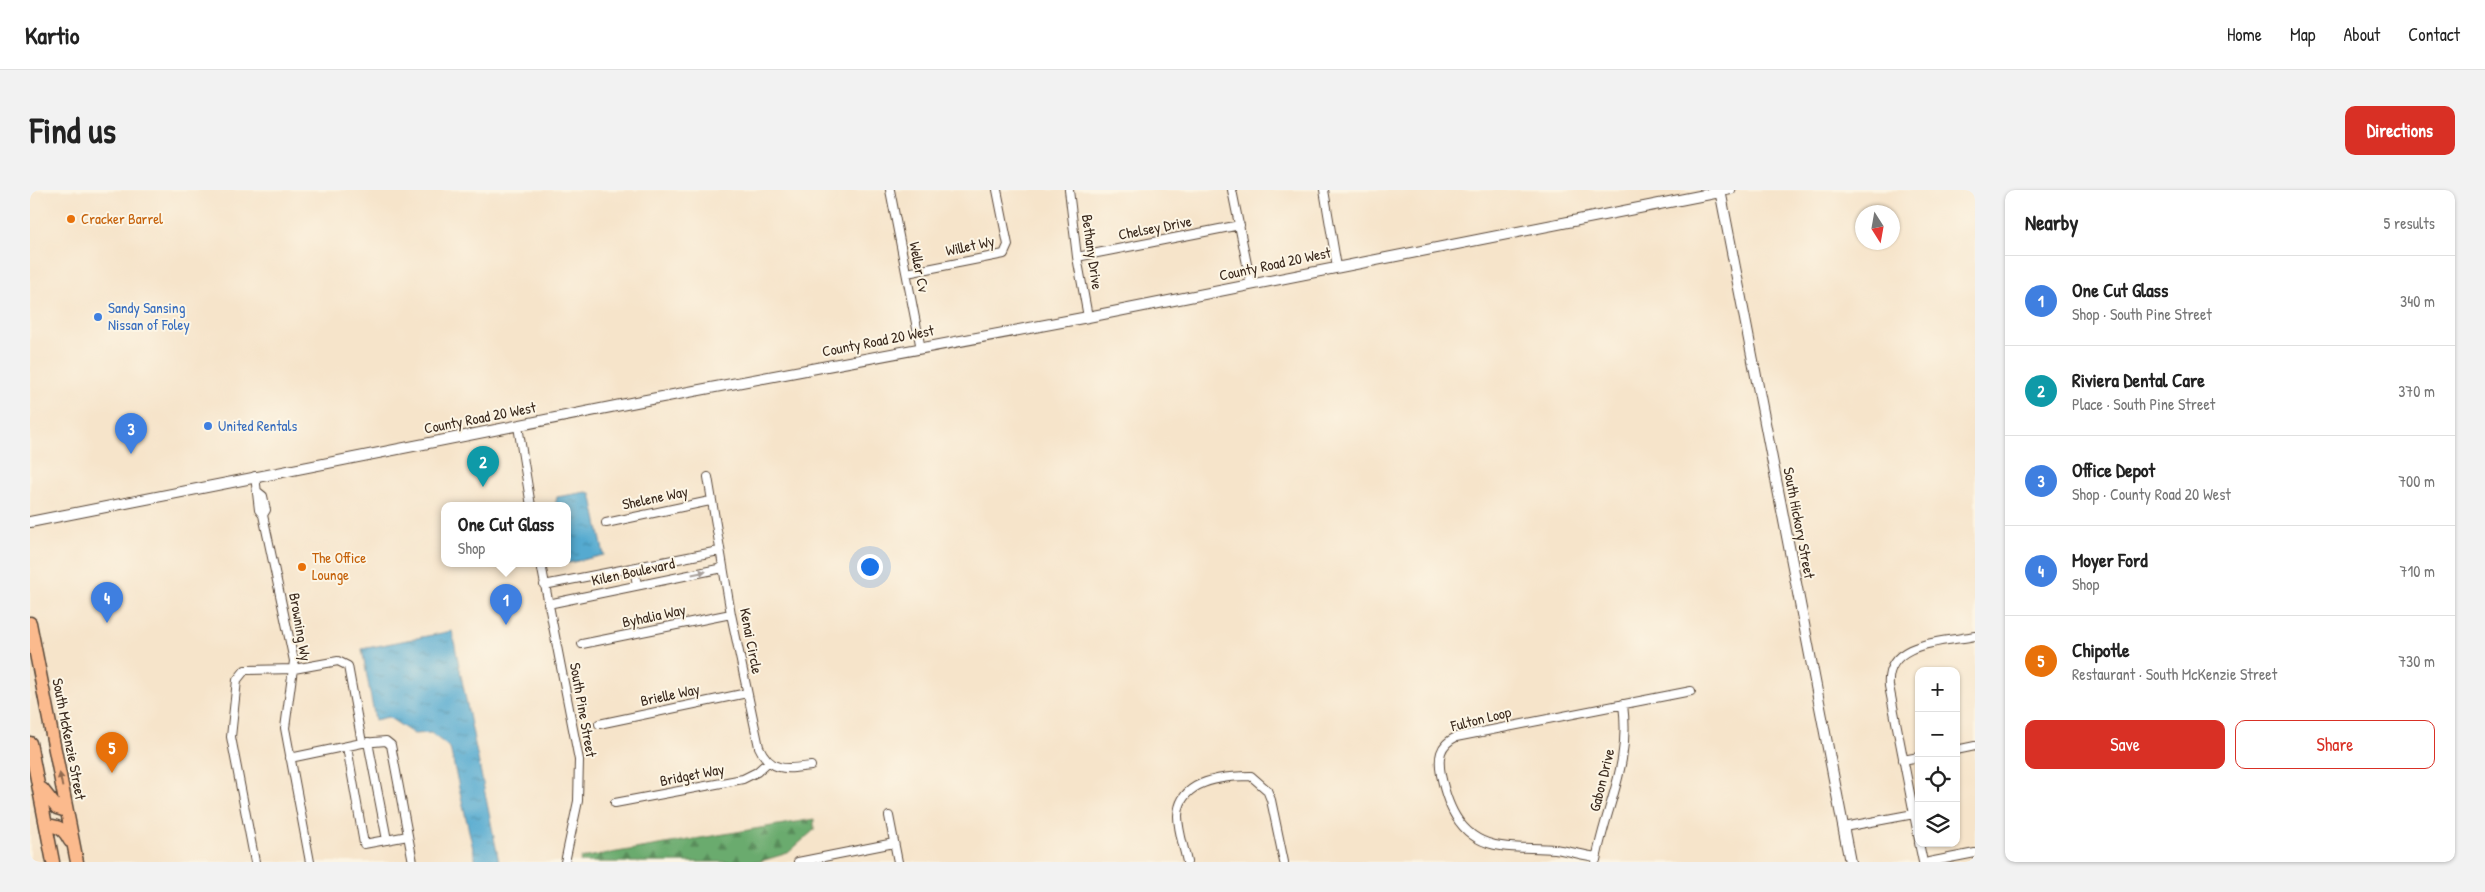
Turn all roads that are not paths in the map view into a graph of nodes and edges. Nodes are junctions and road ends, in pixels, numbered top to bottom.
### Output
1 (890, 190) edge
2 (997, 190) edge
3 (1069, 190) edge
4 (1232, 190) edge
5 (1324, 190) edge
6 (1731, 190) edge
7 (1720, 191) edge
8 (1240, 225) junction
9 (1077, 257) junction
10 (1337, 266) junction
11 (906, 273) junction
12 (1251, 284) junction
13 (1088, 317) junction
14 (921, 348) junction
15 (518, 426) junction
16 (255, 476) junction
17 (708, 477) dead end
18 (710, 501) junction
19 (530, 502) edge
20 (30, 522) edge
21 (606, 522) dead end
22 (719, 551) junction
23 (541, 567) edge
24 (634, 568) junction
25 (723, 568) junction
26 (544, 585) junction
27 (637, 585) junction
28 (548, 604) junction
29 (731, 614) junction
30 (30, 623) edge
31 (1975, 636) edge
32 (582, 644) dead end
33 (294, 669) junction
34 (1691, 691) dead end
35 (747, 693) junction
36 (1623, 704) junction
37 (599, 724) dead end
38 (365, 742) junction
39 (30, 744) edge
40 (1975, 746) edge
41 (347, 747) junction
42 (1960, 749) edge
43 (290, 758) junction
44 (1915, 758) edge
45 (1903, 760) junction
46 (768, 762) junction
47 (811, 766) dead end
48 (38, 783) junction
49 (615, 803) dead end
50 (67, 811) junction
51 (1914, 814) junction
52 (889, 816) dead end
53 (1915, 820) edge
54 (46, 825) junction
55 (1844, 827) junction
56 (408, 836) junction
57 (387, 840) junction
58 (894, 843) junction
59 (74, 847) junction
60 (1920, 847) edge
61 (1975, 853) edge
62 (1596, 860) edge
63 (53, 862) edge
64 (77, 862) edge
65 (255, 862) edge
66 (310, 862) edge
67 (413, 862) edge
68 (565, 862) edge
69 (798, 862) edge
70 (898, 862) edge
71 (1187, 862) edge
72 (1284, 862) edge
73 (1850, 862) edge
74 (1923, 862) edge
75 (1929, 862) edge

1 - 11 street, Weller Cv
2 - 11 street, Willet Wy
3 - 9 street, Bethany Drive
4 - 8 street
5 - 10 street
6 - 7 street, County Road 20 West
7 - 10 street, County Road 20 West
7 - 55 street, South Hickory Street
8 - 9 street, Chelsey Drive
8 - 12 street
9 - 13 street, Bethany Drive
10 - 12 street, County Road 20 West
11 - 14 street, Weller Cv
12 - 13 street, County Road 20 West
13 - 14 street, County Road 20 West
14 - 15 street, County Road 20 West
15 - 16 street, County Road 20 West
15 - 19 street
16 - 20 street, County Road 20 West
16 - 33 street, Browning Wy
17 - 18 street, Kenai Circle
18 - 21 street, Shelene Way
18 - 22 street, Kenai Circle
22 - 24 street, Kilen Boulevard
22 - 25 street, Kenai Circle
23 - 26 street, South Pine Street
24 - 26 street, Kilen Boulevard
24 - 27 street
27 -> 25 street, Kilen Boulevard
25 - 29 street, Kenai Circle
26 - 28 street, South Pine Street
27 - 28 street, Kilen Boulevard
28 - 68 street, South Pine Street
29 - 32 street, Byhalia Way
29 - 35 street, Kenai Circle
50 -> 30 main road, South McKenzie Street
31 - 45 street
33 - 38 street
33 - 43 street, Browning Wy
33 - 65 street
34 - 36 street, Fulton Loop
35 - 37 street, Brielle Way
35 - 46 street, Kenai Circle
36 - 62 street, Gabon Drive
36 - 62 street, Fulton Loop
38 - 41 street
38 - 56 street
38 - 57 street
39 - 48 main road
40 - 42 street
41 - 43 street
41 - 57 street
43 - 66 street, Browning Wy
44 - 45 street
45 - 51 street
46 - 47 street
46 - 49 street, Bridget Way
48 - 50 main road
48 - 54 main road
50 - 59 main road, South McKenzie Street
51 - 53 street
51 - 55 street
52 - 58 street
54 - 59 main road
54 - 63 main road
55 - 73 street, South Hickory Street
56 - 57 street
56 - 67 street
58 - 69 street
58 - 70 street
59 - 64 main road, South McKenzie Street
60 - 74 street
61 - 75 street
71 - 72 street

